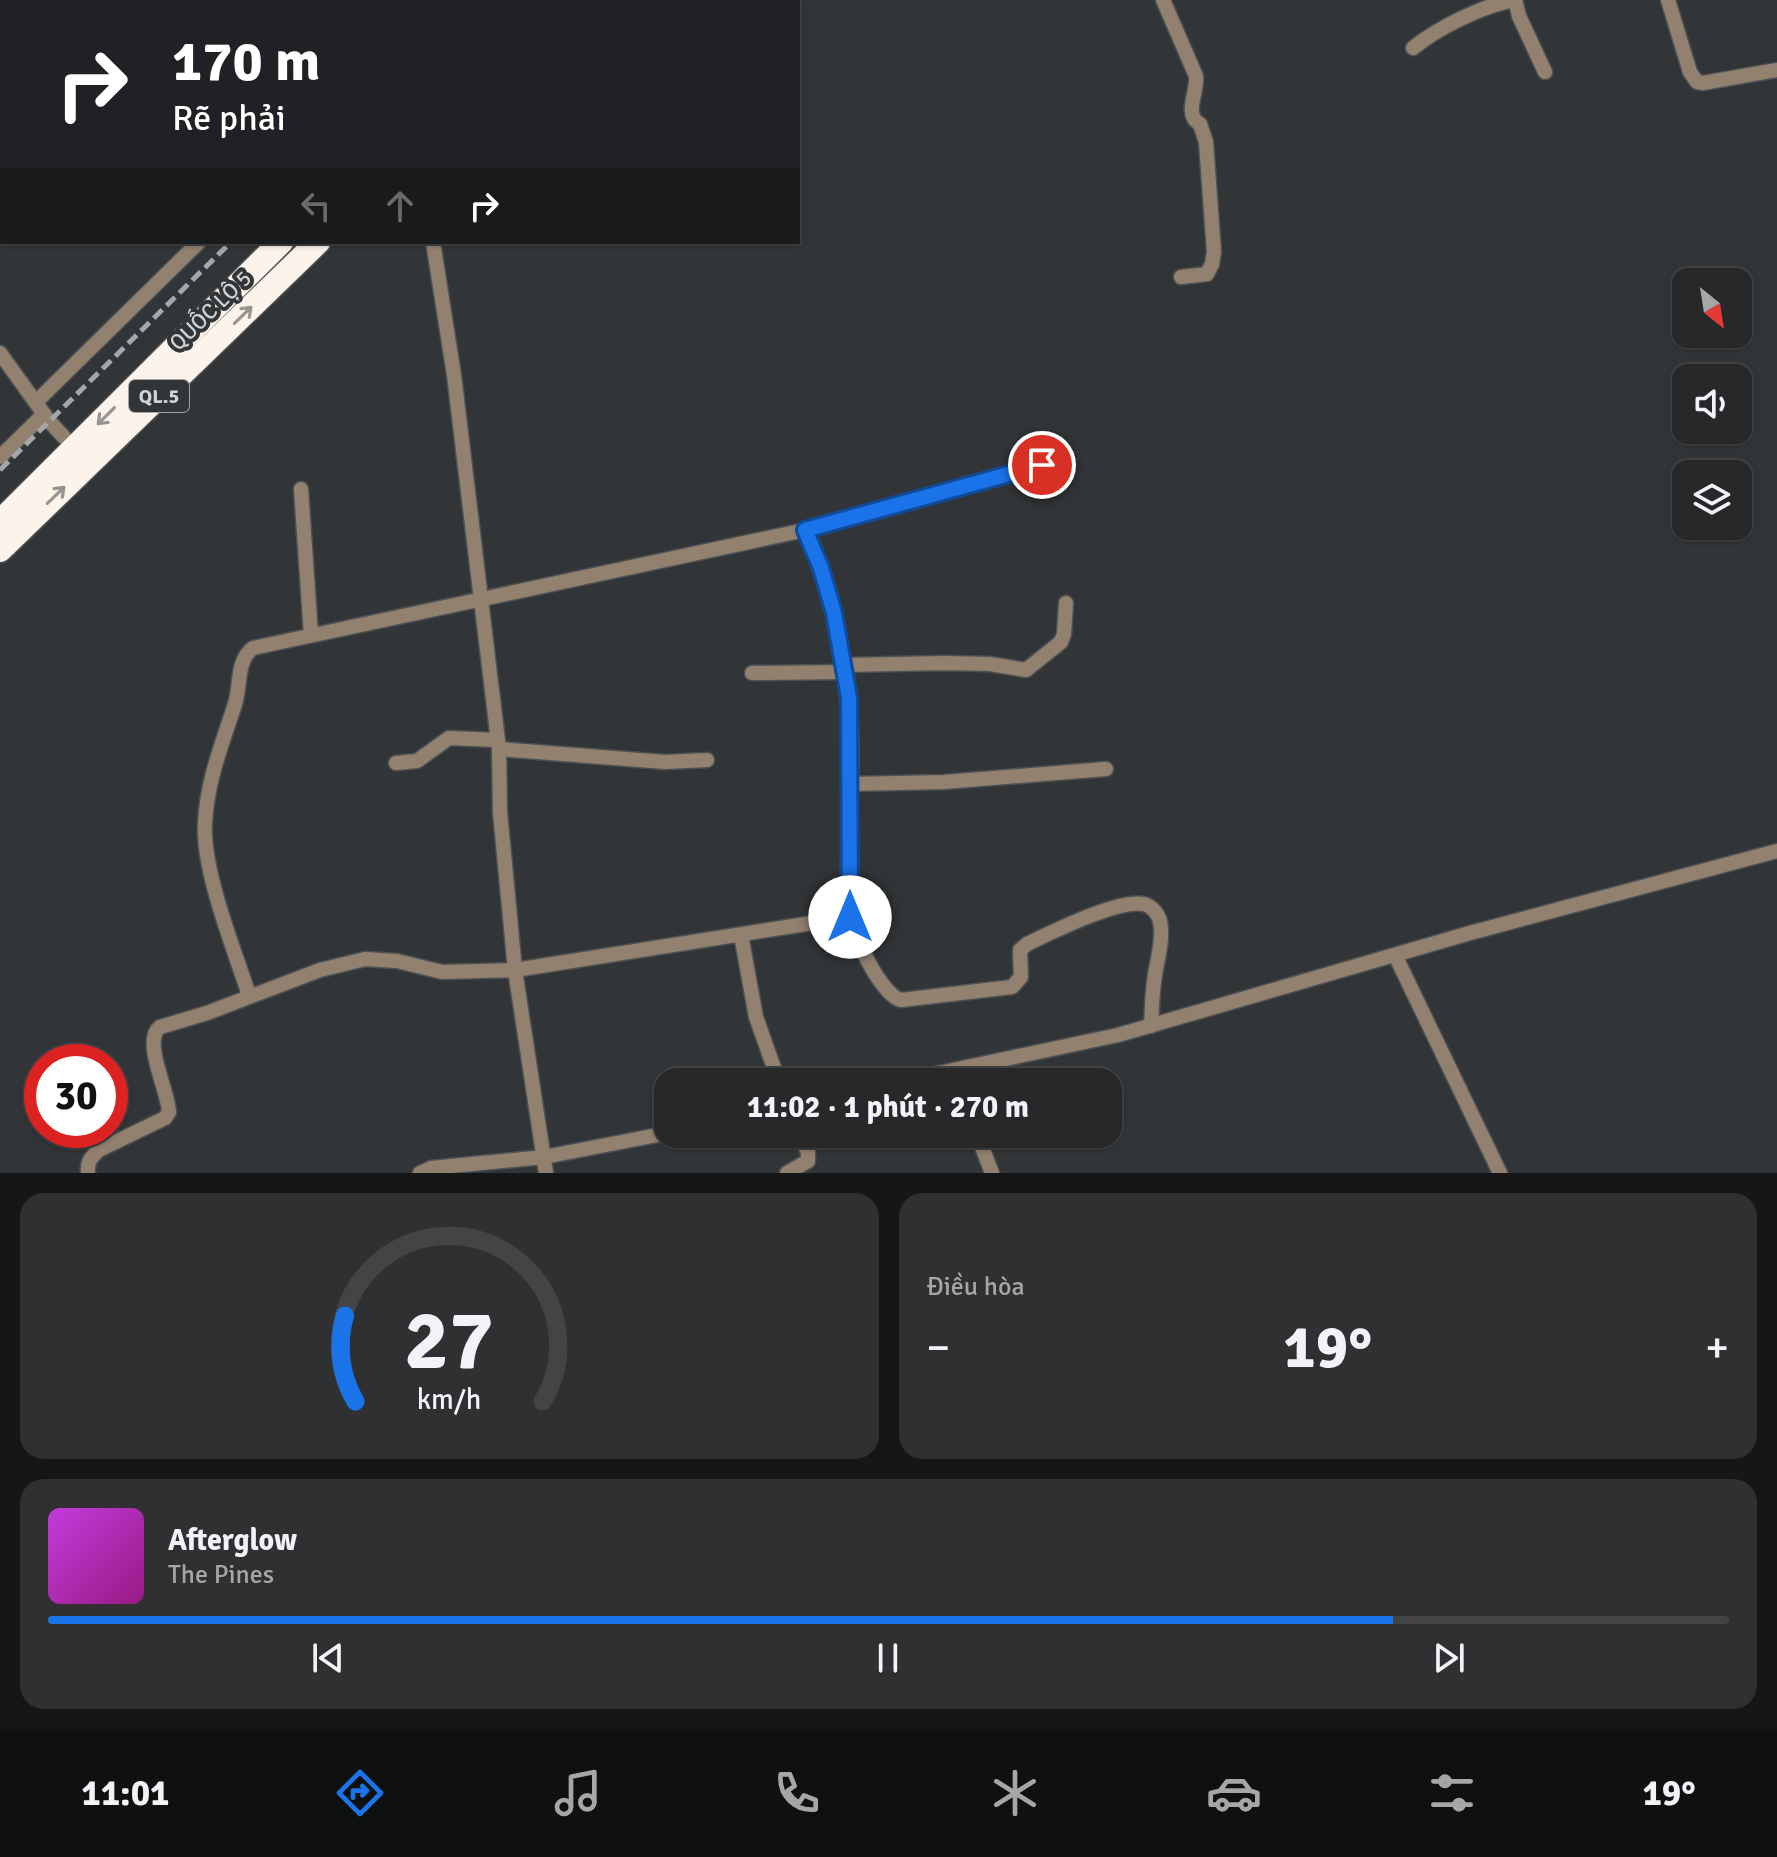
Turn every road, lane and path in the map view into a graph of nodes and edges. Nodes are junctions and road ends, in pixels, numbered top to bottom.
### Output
1 (1163, 0) edge
2 (1515, 0) edge
3 (1668, 0) edge
4 (1413, 48) dead end
5 (1777, 70) edge
6 (1545, 72) dead end
7 (197, 244) edge
8 (279, 244) edge
9 (316, 244) edge
10 (433, 244) edge
11 (1181, 277) dead end
12 (0, 353) edge
13 (40, 408) junction
14 (74, 448) junction
15 (0, 457) edge
16 (1042, 465) dead end
17 (301, 489) dead end
18 (0, 522) edge
19 (805, 530) junction
20 (0, 550) edge
21 (481, 599) junction
22 (1066, 603) dead end
23 (311, 635) junction
24 (844, 668) junction
25 (752, 673) dead end
26 (498, 744) junction
27 (707, 760) dead end
28 (396, 763) dead end
29 (1106, 769) dead end
30 (850, 784) junction
31 (1777, 851) edge
32 (850, 917) junction
33 (741, 935) junction
34 (1395, 955) junction
35 (515, 970) junction
36 (249, 995) junction
37 (1151, 1026) junction
38 (774, 1068) edge
39 (982, 1068) edge
40 (654, 1136) edge
41 (806, 1148) edge
42 (982, 1148) edge
43 (544, 1157) junction
44 (88, 1173) edge
45 (420, 1173) edge
46 (546, 1173) edge
47 (787, 1173) edge
48 (992, 1173) edge
49 (1500, 1173) edge

1 - 11 street
2 - 4 street
2 - 6 street
3 - 5 street
7 - 13 street
8 -> 14 highway, QUỐC LỘ 5 / QL.5
20 -> 9 highway, QUỐC LỘ 5 / QL.5
10 - 21 street
12 - 13 street
13 - 14 street
13 - 15 street
14 - 18 highway, QUỐC LỘ 5 / QL.5
16 - 19 street
17 - 23 street
19 - 21 street
19 - 24 street
21 - 23 street
21 - 26 street
22 - 24 street
23 - 36 street
24 - 25 street
24 - 30 street
26 - 27 street
26 - 28 street
26 - 35 street
29 - 30 street
30 - 32 street
31 - 34 street
32 - 33 street
32 - 37 street
33 - 35 street
33 - 38 street
34 - 37 street
34 - 49 street
35 - 36 street
35 - 43 street
36 - 44 street
37 - 39 street
40 - 43 street
41 - 47 street
42 - 48 street
43 - 45 street
43 - 46 street

